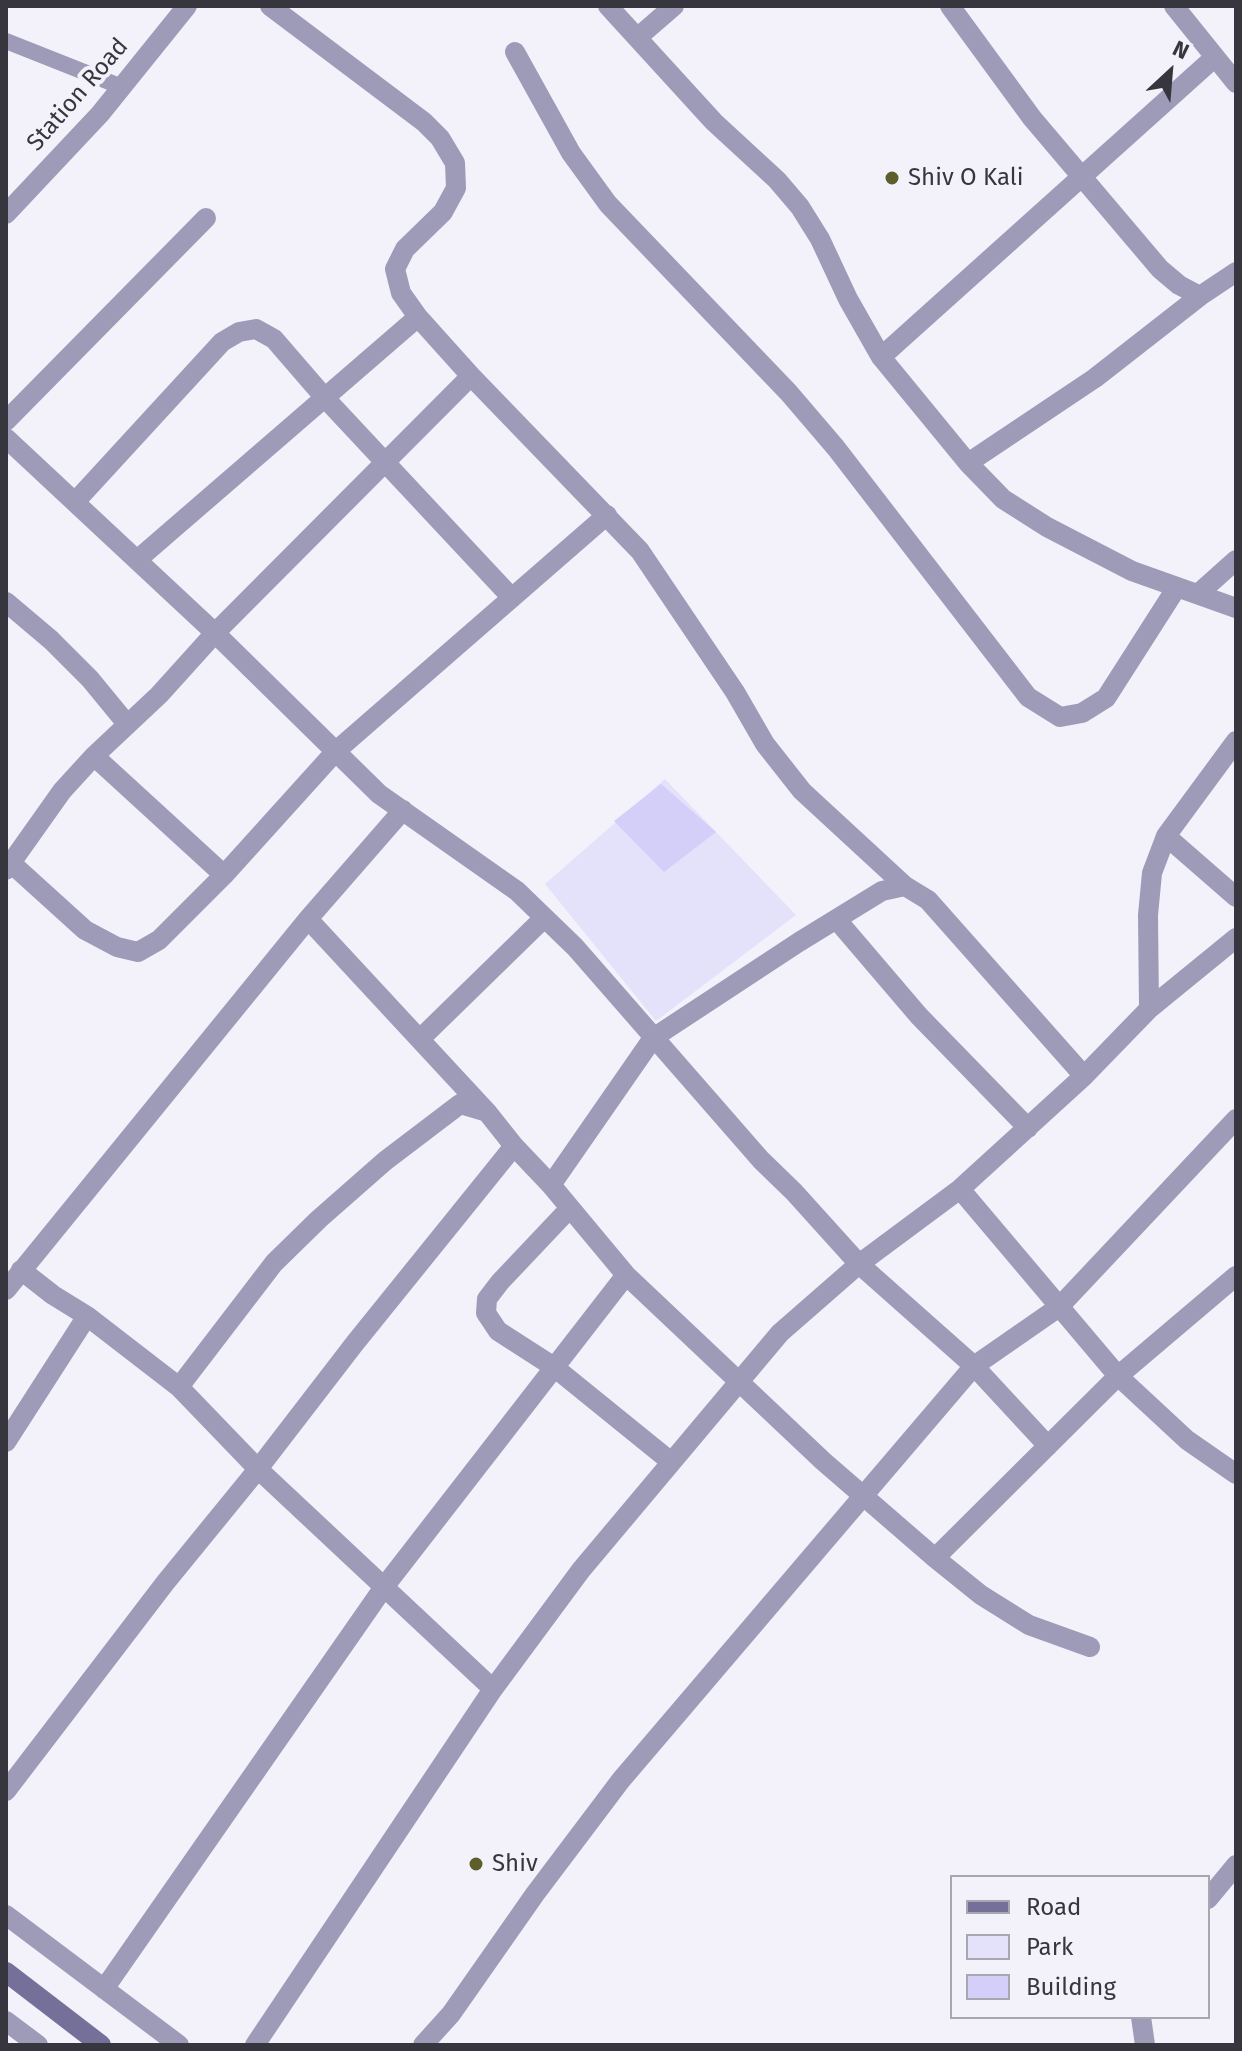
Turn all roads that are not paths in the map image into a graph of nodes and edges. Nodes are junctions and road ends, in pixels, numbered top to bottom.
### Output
1 (187, 6) edge
2 (270, 6) edge
3 (608, 6) edge
4 (674, 6) edge
5 (950, 6) edge
6 (1174, 6) edge
7 (637, 38) junction
8 (6, 41) edge
9 (515, 52) dead end
10 (1215, 57) junction
11 (1236, 83) edge
12 (122, 87) junction
13 (1083, 178) junction
14 (6, 214) edge
15 (206, 218) dead end
16 (1236, 272) edge
17 (1200, 296) junction
18 (418, 317) junction
19 (881, 357) junction
20 (471, 376) junction
21 (325, 398) junction
22 (6, 421) edge
23 (6, 438) edge
24 (386, 462) junction
25 (968, 463) junction
26 (75, 502) junction
27 (607, 515) junction
28 (137, 560) junction
29 (1236, 560) edge
30 (1177, 587) junction
31 (1198, 594) junction
32 (512, 598) junction
33 (6, 602) edge
34 (1236, 608) edge
35 (215, 633) junction
36 (127, 724) junction
37 (1236, 741) edge
38 (336, 751) junction
39 (94, 756) junction
40 (403, 810) junction
41 (1166, 836) junction
42 (9, 866) edge
43 (224, 875) junction
44 (905, 886) junction
45 (1236, 897) edge
46 (544, 918) junction
47 (308, 919) junction
48 (837, 920) junction
49 (1236, 938) edge
50 (1149, 1009) junction
51 (653, 1038) junction
52 (420, 1039) junction
53 (1084, 1076) junction
54 (487, 1112) junction
55 (1236, 1119) edge
56 (1028, 1128) junction
57 (514, 1146) junction
58 (551, 1185) junction
59 (960, 1189) junction
60 (570, 1208) junction
61 (859, 1264) junction
62 (21, 1270) junction
63 (626, 1275) junction
64 (1236, 1276) edge
65 (6, 1290) edge
66 (1059, 1307) junction
67 (87, 1316) junction
68 (974, 1366) junction
69 (554, 1367) junction
70 (1118, 1376) junction
71 (738, 1381) junction
72 (179, 1387) junction
73 (6, 1442) edge
74 (1048, 1446) junction
75 (670, 1461) junction
76 (258, 1469) junction
77 (1236, 1474) edge
78 (864, 1496) junction
79 (935, 1558) junction
80 (384, 1587) junction
81 (1090, 1647) dead end
82 (493, 1689) junction
83 (6, 1791) edge
84 (1236, 1865) edge
85 (1210, 1897) edge
86 (6, 1915) edge
87 (6, 1972) edge
88 (104, 1989) junction
89 (1141, 2019) edge
90 (6, 2021) edge
91 (38, 2045) edge
92 (101, 2045) edge
93 (179, 2045) edge
94 (255, 2045) edge
95 (423, 2045) edge
96 (1145, 2045) edge

1 - 12 street, Station Road
2 - 18 street
3 - 7 street
4 - 7 street
5 - 13 street
6 - 10 street
7 - 19 street
8 - 12 lane
9 - 30 street
10 - 11 street
10 - 13 street
12 - 14 street, Station Road
13 - 17 street
13 - 19 street
15 - 22 street
16 - 17 street
17 - 25 street
18 - 20 street
18 - 21 street
19 - 25 street
20 - 24 street
20 - 27 street
21 - 24 street
21 - 26 street
21 - 28 street
23 - 26 street
24 - 32 street
24 - 35 street
25 - 30 street
26 - 28 street
27 - 32 street
27 - 44 street
28 - 35 street
29 - 31 street
30 - 31 street
31 - 34 street
32 - 38 street
33 - 36 street
35 - 36 street
35 - 38 street
36 - 39 street
37 - 41 street
38 - 40 street
38 - 43 street
39 - 42 street
39 - 43 street
40 - 46 street
40 - 47 street
41 - 45 street
41 - 50 street
42 - 43 street
44 - 48 street
44 - 53 street
46 - 51 street
46 - 52 street
47 - 52 street
47 - 62 street
48 - 51 street
48 - 56 street
49 - 50 street
50 - 53 street
51 - 58 street
51 - 61 street
52 - 54 street
53 - 56 street
54 - 57 street
54 - 72 street
55 - 66 street
56 - 59 street
57 - 58 street
57 - 76 street
58 - 60 street
59 - 61 street
59 - 66 street
60 - 63 street
60 - 69 street
61 - 68 street
61 - 71 street
62 - 65 street
62 - 67 street
63 - 69 street
63 - 71 street
64 - 70 street
66 - 68 street
66 - 70 street
67 - 72 street
67 - 73 street
68 - 74 street
68 - 78 street
69 - 75 street
69 - 80 street
70 - 74 street
70 - 77 street
71 - 75 street
71 - 78 street
72 - 76 street
74 - 79 street
75 - 82 street
76 - 80 street
76 - 83 street
78 - 79 street
78 - 95 street
79 - 81 street
80 - 82 street
80 - 88 street
82 - 94 street
84 - 85 street
86 - 88 street
87 - 92 main road
88 - 93 street
89 - 96 street
90 - 91 street

